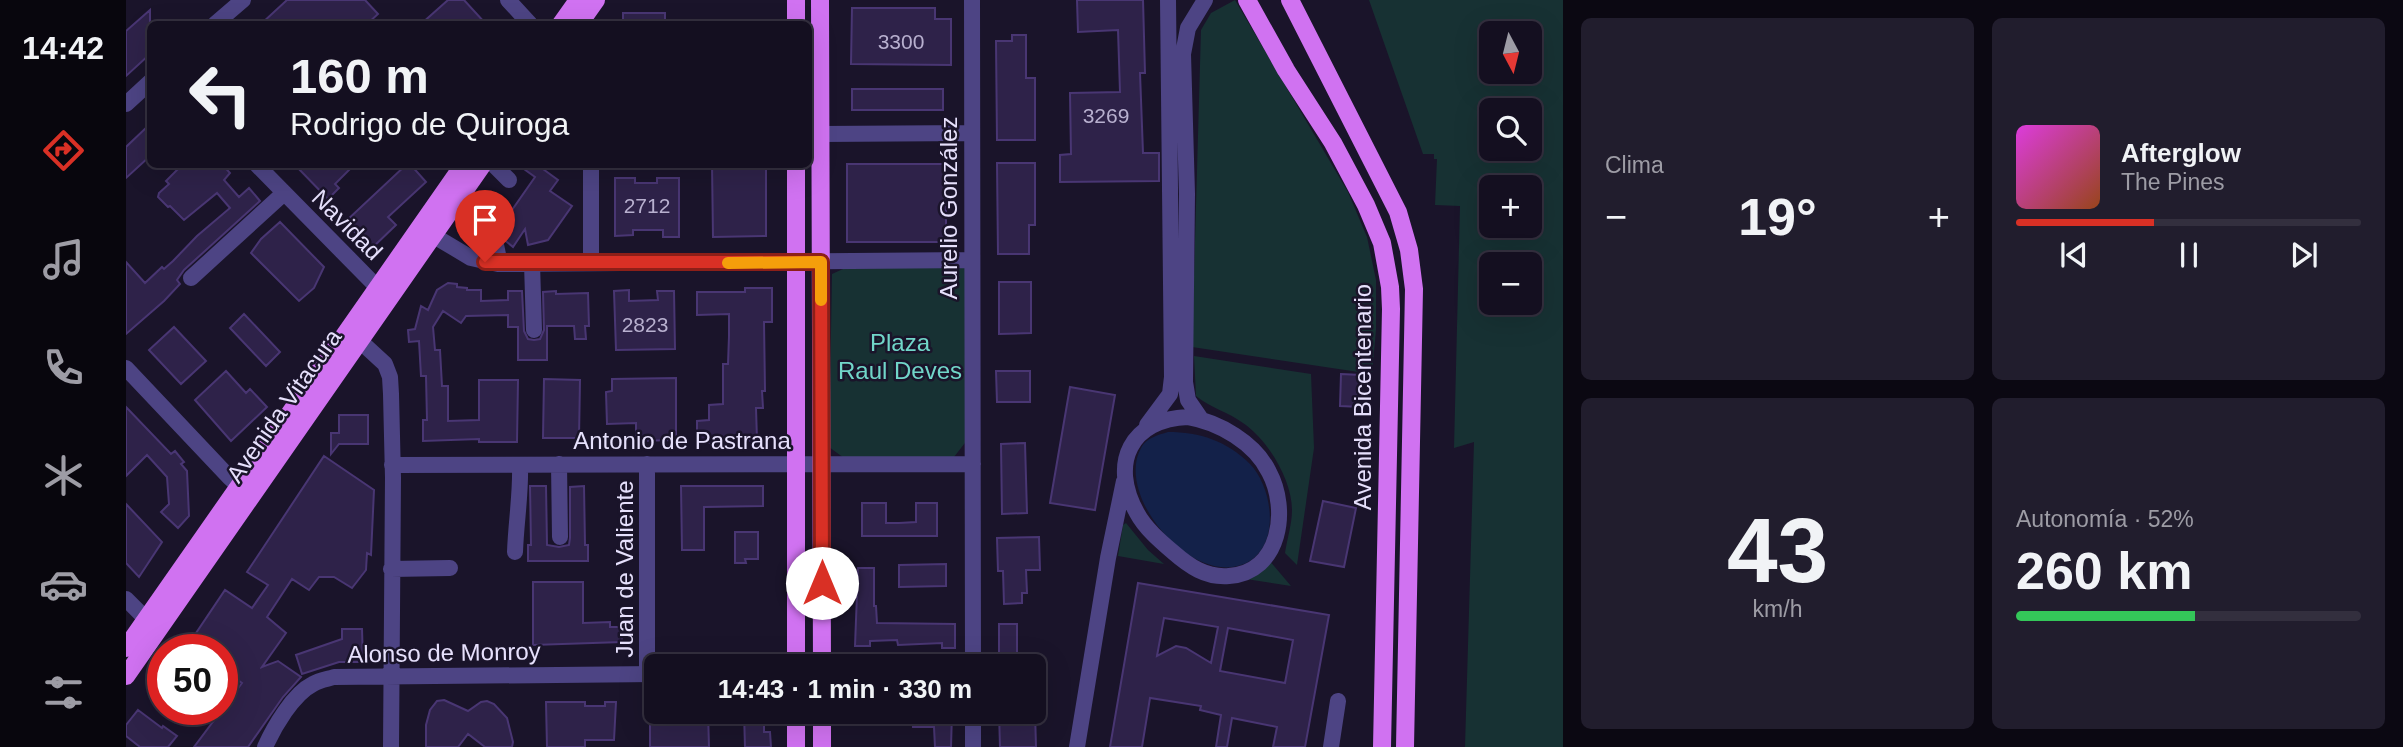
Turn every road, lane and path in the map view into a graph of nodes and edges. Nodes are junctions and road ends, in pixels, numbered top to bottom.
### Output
1 (243, 0) edge
2 (508, 0) edge
3 (578, 0) edge
4 (596, 0) edge
5 (796, 0) edge
6 (820, 0) edge
7 (972, 0) edge
8 (1168, 0) edge
9 (1205, 0) edge
10 (1247, 0) edge
11 (1290, 0) edge
12 (218, 21) edge
13 (527, 21) edge
14 (563, 21) edge
15 (583, 21) edge
16 (796, 21) edge
17 (147, 85) edge
18 (126, 104) edge
19 (972, 133) junction
20 (821, 134) junction
21 (260, 168) edge
22 (461, 168) edge
23 (480, 168) edge
24 (497, 168) edge
25 (591, 168) edge
26 (796, 168) edge
27 (509, 180) dead end
28 (284, 193) junction
29 (460, 197) junction
30 (489, 208) dead end
31 (473, 234) dead end
32 (434, 236) junction
33 (972, 260) junction
34 (796, 262) junction
35 (821, 262) junction
36 (532, 263) junction
37 (591, 263) junction
38 (500, 264) junction
39 (191, 278) dead end
40 (377, 287) junction
41 (379, 313) junction
42 (534, 330) dead end
43 (360, 341) junction
44 (126, 368) edge
45 (1201, 419) junction
46 (1146, 428) junction
47 (520, 464) junction
48 (559, 464) junction
49 (647, 464) junction
50 (796, 464) junction
51 (822, 464) junction
52 (972, 464) junction
53 (392, 465) junction
54 (1126, 476) junction
55 (247, 489) junction
56 (1137, 514) junction
57 (1116, 520) junction
58 (560, 537) dead end
59 (515, 552) dead end
60 (450, 568) dead end
61 (391, 569) junction
62 (126, 598) edge
63 (146, 619) junction
64 (126, 648) edge
65 (652, 654) edge
66 (796, 654) edge
67 (822, 654) edge
68 (973, 654) edge
69 (644, 674) edge
70 (126, 676) edge
71 (391, 676) junction
72 (1338, 701) dead end
73 (796, 724) edge
74 (822, 724) edge
75 (973, 724) edge
76 (265, 747) edge
77 (391, 747) edge
78 (796, 747) edge
79 (822, 747) edge
80 (973, 747) edge
81 (1077, 747) edge
82 (1331, 747) edge
83 (1382, 747) edge
84 (1405, 747) edge

1 - 12 street
2 - 13 street
3 - 14 main road
4 - 15 main road
5 - 16 main road
6 - 20 main road
7 - 19 street, Aurelio González
8 - 46 street
9 - 45 street
10 - 83 main road, Avenida Bicentenario
11 - 84 main road, Avenida Bicentenario
17 - 18 street
19 - 20 street
19 - 33 street, Aurelio González
20 - 35 main road
21 - 28 street, Navidad
22 - 40 main road, Avenida Vitacura
23 - 29 main road, Avenida Vitacura
24 - 27 street
25 - 37 street
26 - 34 main road
28 - 39 street
28 - 40 street, Navidad
29 - 30 street
29 - 32 main road, Avenida Vitacura
31 - 38 street
32 - 38 street
32 - 41 main road, Avenida Vitacura
33 - 35 street
33 - 52 street, Aurelio González
34 - 35 street
34 - 37 street
34 - 50 main road
35 - 51 main road
36 - 37 street
36 - 38 street
36 - 42 street
40 - 41 main road
40 - 55 main road, Avenida Vitacura
41 - 43 main road, Avenida Vitacura
43 - 53 street
43 - 55 main road, Avenida Vitacura
44 - 55 street
45 - 46 street
45 - 56 street
46 - 54 street
47 - 48 street, Antonio de Pastrana
47 - 53 street, Antonio de Pastrana
47 - 59 street
48 - 49 street, Antonio de Pastrana
48 - 58 street
49 - 50 street, Antonio de Pastrana
49 - 65 street, Juan de Valiente
50 - 51 street, Antonio de Pastrana
50 - 66 main road
51 - 52 street, Antonio de Pastrana
51 - 67 main road
52 - 68 street, Aurelio González
53 - 61 street
54 - 56 street
54 - 57 street
55 - 63 main road, Avenida Vitacura
55 - 70 main road, Avenida Vitacura
56 - 57 street
57 - 81 street
60 - 61 street
61 - 71 street
62 - 63 street
63 - 64 main road, Avenida Vitacura
69 - 71 street, Alonso de Monroy
71 - 76 street, Alonso de Monroy
71 - 77 street
72 - 82 street
73 - 78 main road
74 - 79 main road
75 - 80 street

